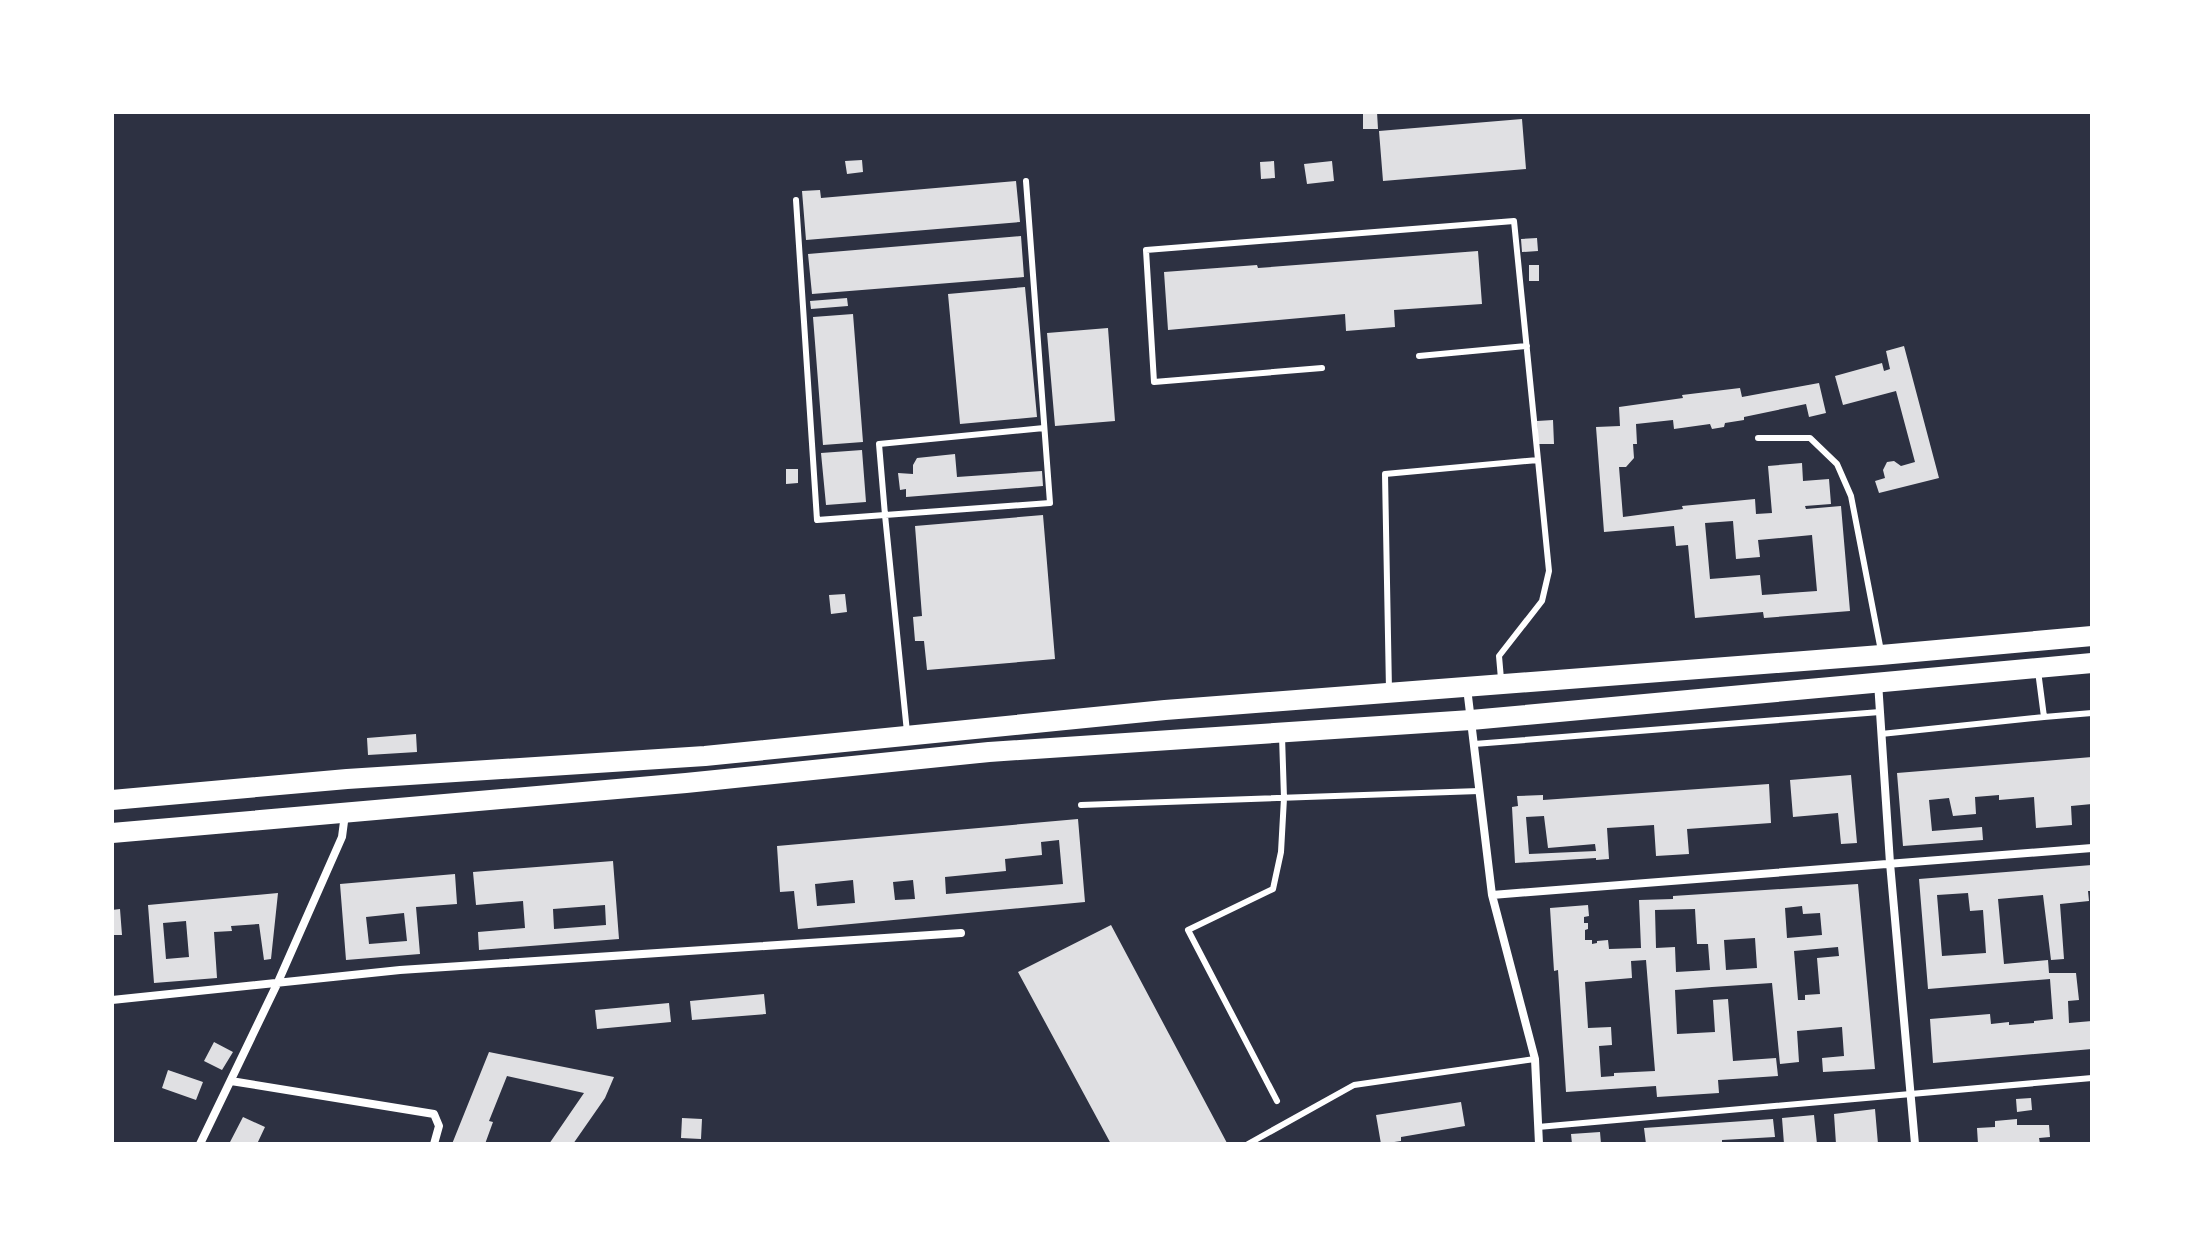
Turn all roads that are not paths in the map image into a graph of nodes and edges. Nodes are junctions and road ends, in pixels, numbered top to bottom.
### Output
1 (1026, 181) dead end
2 (796, 200) dead end
3 (1527, 346) junction
4 (1419, 356) dead end
5 (1322, 368) dead end
6 (1044, 428) junction
7 (1758, 438) dead end
8 (1538, 460) junction
9 (885, 515) junction
10 (2092, 636) edge
11 (1881, 655) junction
12 (2092, 663) edge
13 (2038, 668) junction
14 (1878, 681) junction
15 (1501, 685) junction
16 (1467, 688) junction
17 (1389, 694) junction
18 (1880, 712) junction
19 (2092, 713) edge
20 (2044, 717) junction
21 (1471, 720) junction
22 (1282, 733) junction
23 (1881, 734) junction
24 (907, 735) junction
25 (1474, 744) junction
26 (1479, 791) junction
27 (1284, 798) junction
28 (112, 800) edge
29 (1081, 805) dead end
30 (345, 813) junction
31 (112, 833) edge
32 (2092, 848) edge
33 (1890, 863) junction
34 (1492, 895) junction
35 (961, 933) dead end
36 (278, 982) junction
37 (112, 1000) edge
38 (1535, 1059) junction
39 (2092, 1078) edge
40 (231, 1081) junction
41 (1909, 1094) junction
42 (1277, 1101) dead end
43 (1538, 1127) junction
44 (200, 1144) edge
45 (434, 1144) edge
46 (1248, 1144) edge
47 (1539, 1144) edge
48 (1915, 1144) edge

1 - 6 lane
2 - 9 lane
3 - 4 lane
3 - 5 lane
3 - 8 lane
6 - 9 lane
6 - 9 lane
7 - 11 lane
8 - 15 lane
8 - 17 lane
9 - 24 lane
10 - 11 highway
11 - 15 highway
12 - 13 highway
13 - 14 highway
13 - 20 lane
14 - 18 street
14 - 21 highway
15 - 16 highway
16 - 17 highway
16 - 21 street
17 - 24 highway
18 - 23 street
18 - 25 lane
19 - 20 lane
20 - 23 lane
21 - 22 highway
21 - 25 street
22 - 27 lane
22 - 30 highway
23 - 33 street
24 - 28 highway
25 - 26 street
26 - 27 lane
26 - 34 street
27 - 29 lane
27 - 42 lane
30 - 31 highway
30 - 36 street
32 - 33 street
33 - 34 street
33 - 41 street
34 - 38 street
35 - 36 street
36 - 37 street
36 - 40 street
38 - 43 street
38 - 46 lane
39 - 41 lane
40 - 44 street
40 - 45 street
41 - 43 lane
41 - 48 street
43 - 47 street

